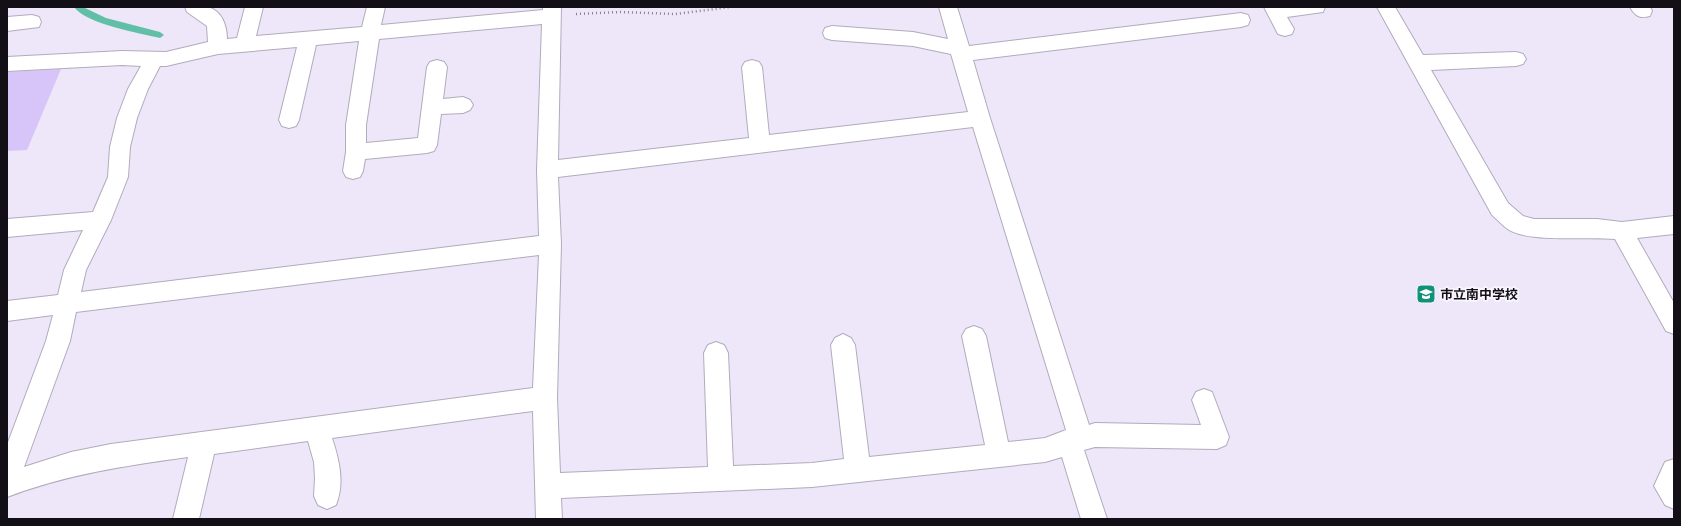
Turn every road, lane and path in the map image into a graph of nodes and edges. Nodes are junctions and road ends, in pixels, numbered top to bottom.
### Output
1 (194, 7) edge
2 (254, 7) edge
3 (376, 7) edge
4 (730, 7) edge
5 (948, 7) edge
6 (1316, 7) edge
7 (1386, 7) edge
8 (1274, 9) edge
9 (552, 11) edge
10 (1241, 20) dead end
11 (32, 22) dead end
12 (7, 24) edge
13 (1200, 25) junction
14 (1285, 29) dead end
15 (370, 33) junction
16 (832, 33) dead end
17 (857, 35) junction
18 (308, 39) junction
19 (1085, 39) junction
20 (1208, 43) dead end
21 (245, 45) junction
22 (218, 47) junction
23 (960, 51) junction
24 (854, 54) dead end
25 (1092, 57) dead end
26 (154, 59) junction
27 (1516, 59) dead end
28 (1417, 63) junction
29 (7, 64) edge
30 (437, 67) dead end
31 (752, 67) dead end
32 (463, 104) dead end
33 (432, 107) junction
34 (980, 118) junction
35 (289, 120) dead end
36 (760, 144) junction
37 (547, 170) junction
38 (100, 220) junction
39 (1674, 225) edge
40 (7, 228) edge
41 (1622, 231) junction
42 (550, 244) junction
43 (68, 303) junction
44 (7, 310) edge
45 (1674, 324) edge
46 (974, 336) dead end
47 (843, 345) dead end
48 (716, 353) dead end
49 (545, 398) junction
50 (1204, 400) dead end
51 (316, 429) junction
52 (1075, 440) junction
53 (204, 444) junction
54 (999, 454) junction
55 (858, 470) junction
56 (1674, 471) edge
57 (7, 478) edge
58 (721, 479) junction
59 (7, 486) edge
60 (547, 486) junction
61 (327, 496) dead end
62 (1674, 496) edge
63 (186, 519) edge
64 (549, 519) edge
65 (1094, 519) edge

1 - 22 street
2 - 21 street
3 - 15 street
4 - 9 path
5 - 23 street
6 - 8 street
7 - 28 street
8 - 14 street
9 - 15 street
9 - 37 street
10 - 13 street
11 - 12 street
13 - 19 street
13 - 20 street
15 - 18 street
15 - 33 street
16 - 17 street
17 - 23 street
17 - 24 street
18 - 21 street
18 - 35 street
19 - 23 street
19 - 25 street
21 - 22 street
22 - 26 street
23 - 34 street
26 - 29 street
26 - 38 street
27 - 28 street
28 - 41 street
30 - 33 street
31 - 36 street
32 - 33 street
34 - 36 street
34 - 52 street
36 - 37 street
37 - 42 street
38 - 40 street
38 - 43 street
39 - 41 street
41 - 45 street
42 - 43 street
42 - 49 street
43 - 44 street
43 - 57 street
46 - 54 street
47 - 55 street
48 - 58 street
49 - 51 street
49 - 60 street
50 - 52 street
51 - 53 street
51 - 61 street
52 - 54 street
52 - 65 street
53 - 59 street
53 - 63 street
54 - 55 street
55 - 58 street
56 - 62 street
58 - 60 street
60 - 64 street

